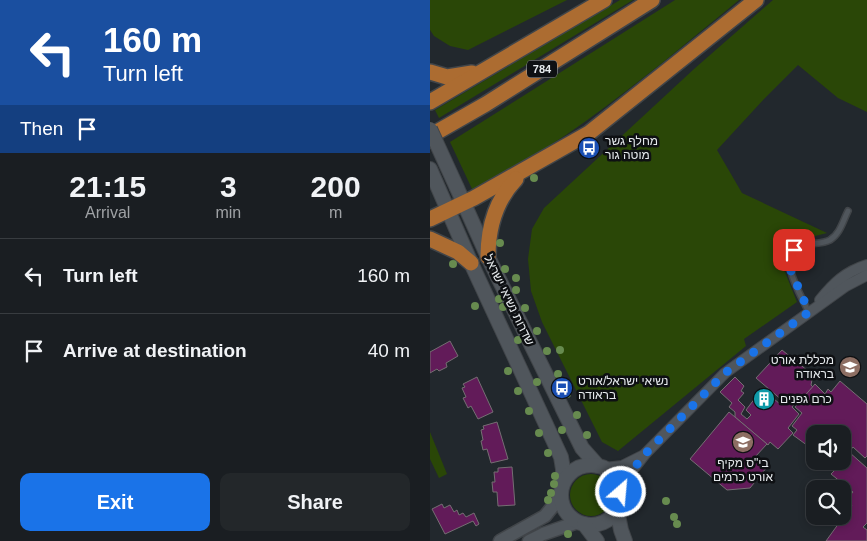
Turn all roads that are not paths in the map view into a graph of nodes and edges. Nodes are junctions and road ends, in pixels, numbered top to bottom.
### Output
1 (604, 0) edge
2 (652, 0) edge
3 (756, 0) edge
4 (483, 71) junction
5 (430, 72) edge
6 (430, 102) edge
7 (430, 129) edge
8 (430, 136) edge
9 (430, 169) edge
10 (526, 169) junction
11 (463, 203) junction
12 (449, 211) junction
13 (848, 211) dead end
14 (430, 219) edge
15 (430, 239) edge
16 (488, 258) junction
17 (471, 263) junction
18 (867, 264) edge
19 (867, 275) edge
20 (809, 312) junction
21 (645, 454) junction
22 (602, 467) junction
23 (562, 489) junction
24 (621, 492) junction
25 (617, 510) junction
26 (581, 523) junction
27 (500, 541) edge
28 (529, 541) edge
29 (597, 541) edge
30 (625, 541) edge

1 - 4 main road
2 - 8 main road, 784
3 - 10 main road
4 - 5 main road
4 - 6 main road
7 - 11 main road, שדרות נשיאי ישראל, bridge
9 - 12 main road, שדרות נשיאי ישראל
10 - 11 main road
10 - 16 main road
11 - 12 main road
11 - 16 main road, שדרות נשיאי ישראל
12 - 14 main road
12 - 17 main road, שדרות נשיאי ישראל
13 - 20 lane
15 - 17 main road
16 - 22 main road, שדרות נשיאי ישראל
17 - 23 main road, שדרות נשיאי ישראל
18 - 20 street
19 - 20 street
20 - 21 street
21 - 22 street
21 - 24 street
22 - 23 main road
22 - 24 main road
23 - 26 main road
23 - 27 street
24 - 25 main road
25 - 26 main road
25 - 30 main road
26 - 28 street
26 - 29 main road

